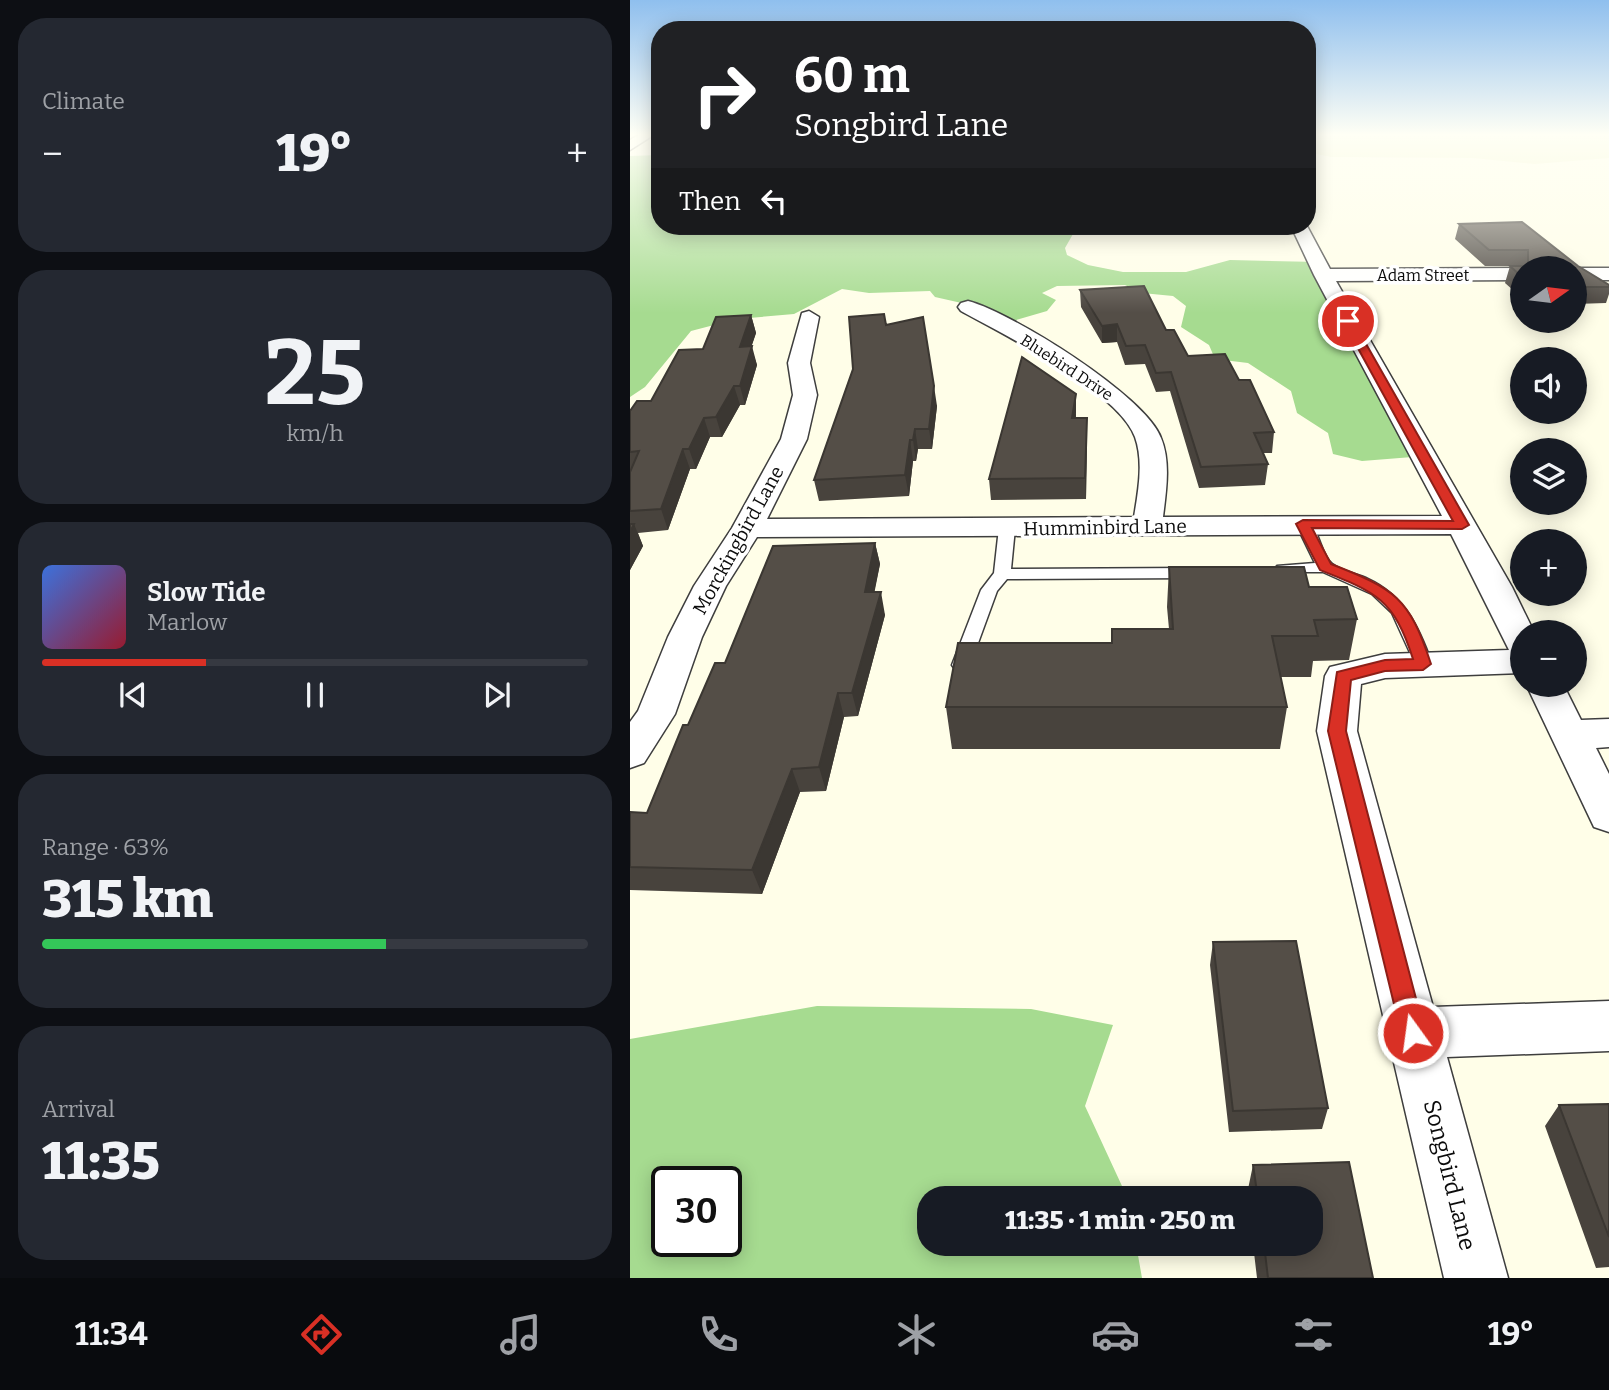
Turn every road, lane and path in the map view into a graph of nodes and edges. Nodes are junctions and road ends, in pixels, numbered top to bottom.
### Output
1 (1303, 235) edge
2 (1510, 274) edge
3 (1587, 274) edge
4 (1609, 274) edge
5 (1323, 275) junction
6 (968, 307) dead end
7 (809, 317) dead end
8 (1303, 524) junction
9 (1462, 525) junction
10 (1147, 527) junction
11 (747, 528) junction
12 (1007, 528) junction
13 (1325, 567) junction
14 (1272, 570) edge
15 (1205, 573) edge
16 (1002, 574) junction
17 (1511, 620) edge
18 (1510, 661) edge
19 (1423, 664) junction
20 (957, 675) edge
21 (1556, 697) edge
22 (1590, 734) edge
23 (630, 753) edge
24 (1609, 815) edge
25 (1609, 1026) edge
26 (1413, 1033) junction
27 (1476, 1278) edge

1 - 5 street
2 - 5 street, Adam Street
3 - 4 street
5 - 9 street
6 - 10 street, Bluebird Drive
7 - 11 street, Morckingbird Lane
8 - 9 street, Humminbird Lane
8 - 10 street, Humminbird Lane
8 - 13 lane
9 - 17 street
10 - 12 street, Humminbird Lane
11 - 12 street, Humminbird Lane
11 - 23 street, Morckingbird Lane
12 - 16 lane
13 - 14 lane
13 - 19 lane
15 - 16 lane
16 - 20 lane
18 - 19 street, Songbird Lane
19 - 26 street, Songbird Lane
21 - 22 street
22 - 24 street
25 - 26 street
26 - 27 street, Songbird Lane

